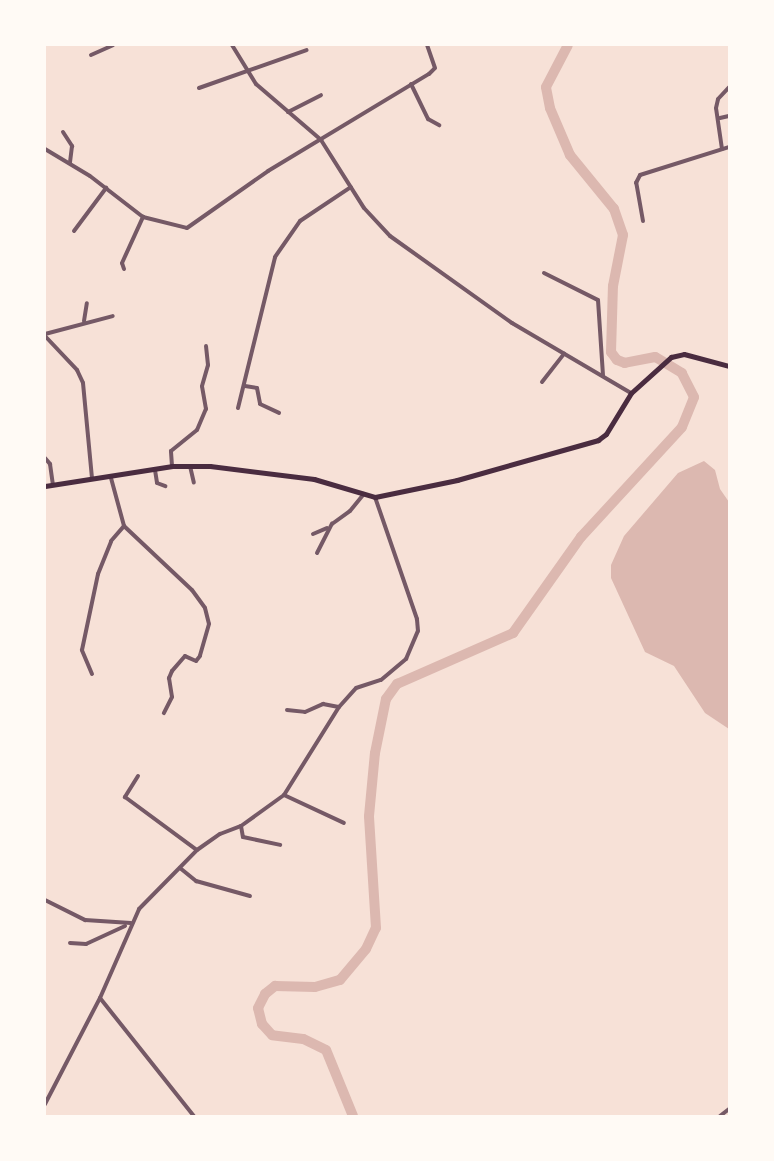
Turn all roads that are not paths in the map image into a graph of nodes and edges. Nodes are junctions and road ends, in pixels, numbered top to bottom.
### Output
1 (113, 45) edge
2 (232, 45) edge
3 (427, 45) edge
4 (307, 50) dead end
5 (91, 55) dead end
6 (248, 74) junction
7 (411, 84) junction
8 (199, 87) dead end
9 (729, 87) edge
10 (321, 95) dead end
11 (288, 112) junction
12 (729, 116) edge
13 (720, 118) junction
14 (439, 125) dead end
15 (63, 132) dead end
16 (321, 140) junction
17 (729, 147) edge
18 (45, 149) edge
19 (722, 149) junction
20 (70, 163) junction
21 (351, 187) junction
22 (106, 188) junction
23 (143, 217) junction
24 (643, 221) dead end
25 (74, 231) dead end
26 (124, 269) dead end
27 (544, 273) dead end
28 (87, 303) dead end
29 (113, 315) dead end
30 (84, 321) junction
31 (45, 335) edge
32 (206, 346) dead end
33 (564, 354) junction
34 (729, 366) edge
35 (603, 377) junction
36 (542, 382) dead end
37 (245, 386) junction
38 (631, 393) junction
39 (238, 408) dead end
40 (279, 413) dead end
41 (45, 458) edge
42 (172, 466) junction
43 (190, 466) junction
44 (154, 470) junction
45 (111, 478) junction
46 (92, 480) junction
47 (194, 483) dead end
48 (53, 485) junction
49 (45, 486) edge
50 (165, 486) dead end
51 (364, 493) junction
52 (375, 497) junction
53 (124, 526) junction
54 (328, 528) junction
55 (313, 534) dead end
56 (316, 553) dead end
57 (92, 674) dead end
58 (339, 706) junction
59 (287, 710) dead end
60 (164, 713) dead end
61 (138, 776) dead end
62 (284, 795) junction
63 (344, 823) dead end
64 (242, 826) junction
65 (280, 845) dead end
66 (197, 850) junction
67 (180, 868) junction
68 (250, 896) dead end
69 (45, 900) edge
70 (129, 924) junction
71 (70, 943) dead end
72 (100, 998) junction
73 (45, 1104) edge
74 (729, 1109) edge
75 (194, 1116) edge
76 (720, 1116) edge

1 - 5 street
2 - 6 street
3 - 7 street
4 - 6 street
6 - 8 street
6 - 11 street
7 - 14 street
7 - 16 street
9 - 13 street
10 - 11 street
11 - 16 street
12 - 13 street
13 - 19 street
15 - 20 street
16 - 21 street
16 - 23 street
17 - 19 street
18 - 20 street
19 - 24 street
20 - 22 street
21 - 33 street
21 - 37 street
22 - 23 street
22 - 25 street
23 - 26 street
27 - 35 street
28 - 30 street
29 - 30 street
30 - 31 street
31 - 46 street
32 - 42 street
33 - 35 street
33 - 36 street
34 - 38 main road
35 - 38 street
37 - 39 street
37 - 40 street
38 - 52 main road
41 - 48 street
42 - 43 main road
42 - 44 main road
43 - 47 street
43 - 51 main road
44 - 45 main road
44 - 50 street
45 - 46 main road
45 - 53 street
46 - 48 main road
48 - 49 main road
51 - 52 main road
51 - 54 street
52 - 58 street
53 - 57 street
53 - 60 street
54 - 55 street
54 - 56 street
58 - 59 street
58 - 62 street
61 - 66 street
62 - 63 street
62 - 64 street
64 - 65 street
64 - 66 street
66 - 67 street
67 - 68 street
67 - 70 street
69 - 70 street
70 - 71 street
70 - 72 street
72 - 73 street
72 - 75 street
74 - 76 street

